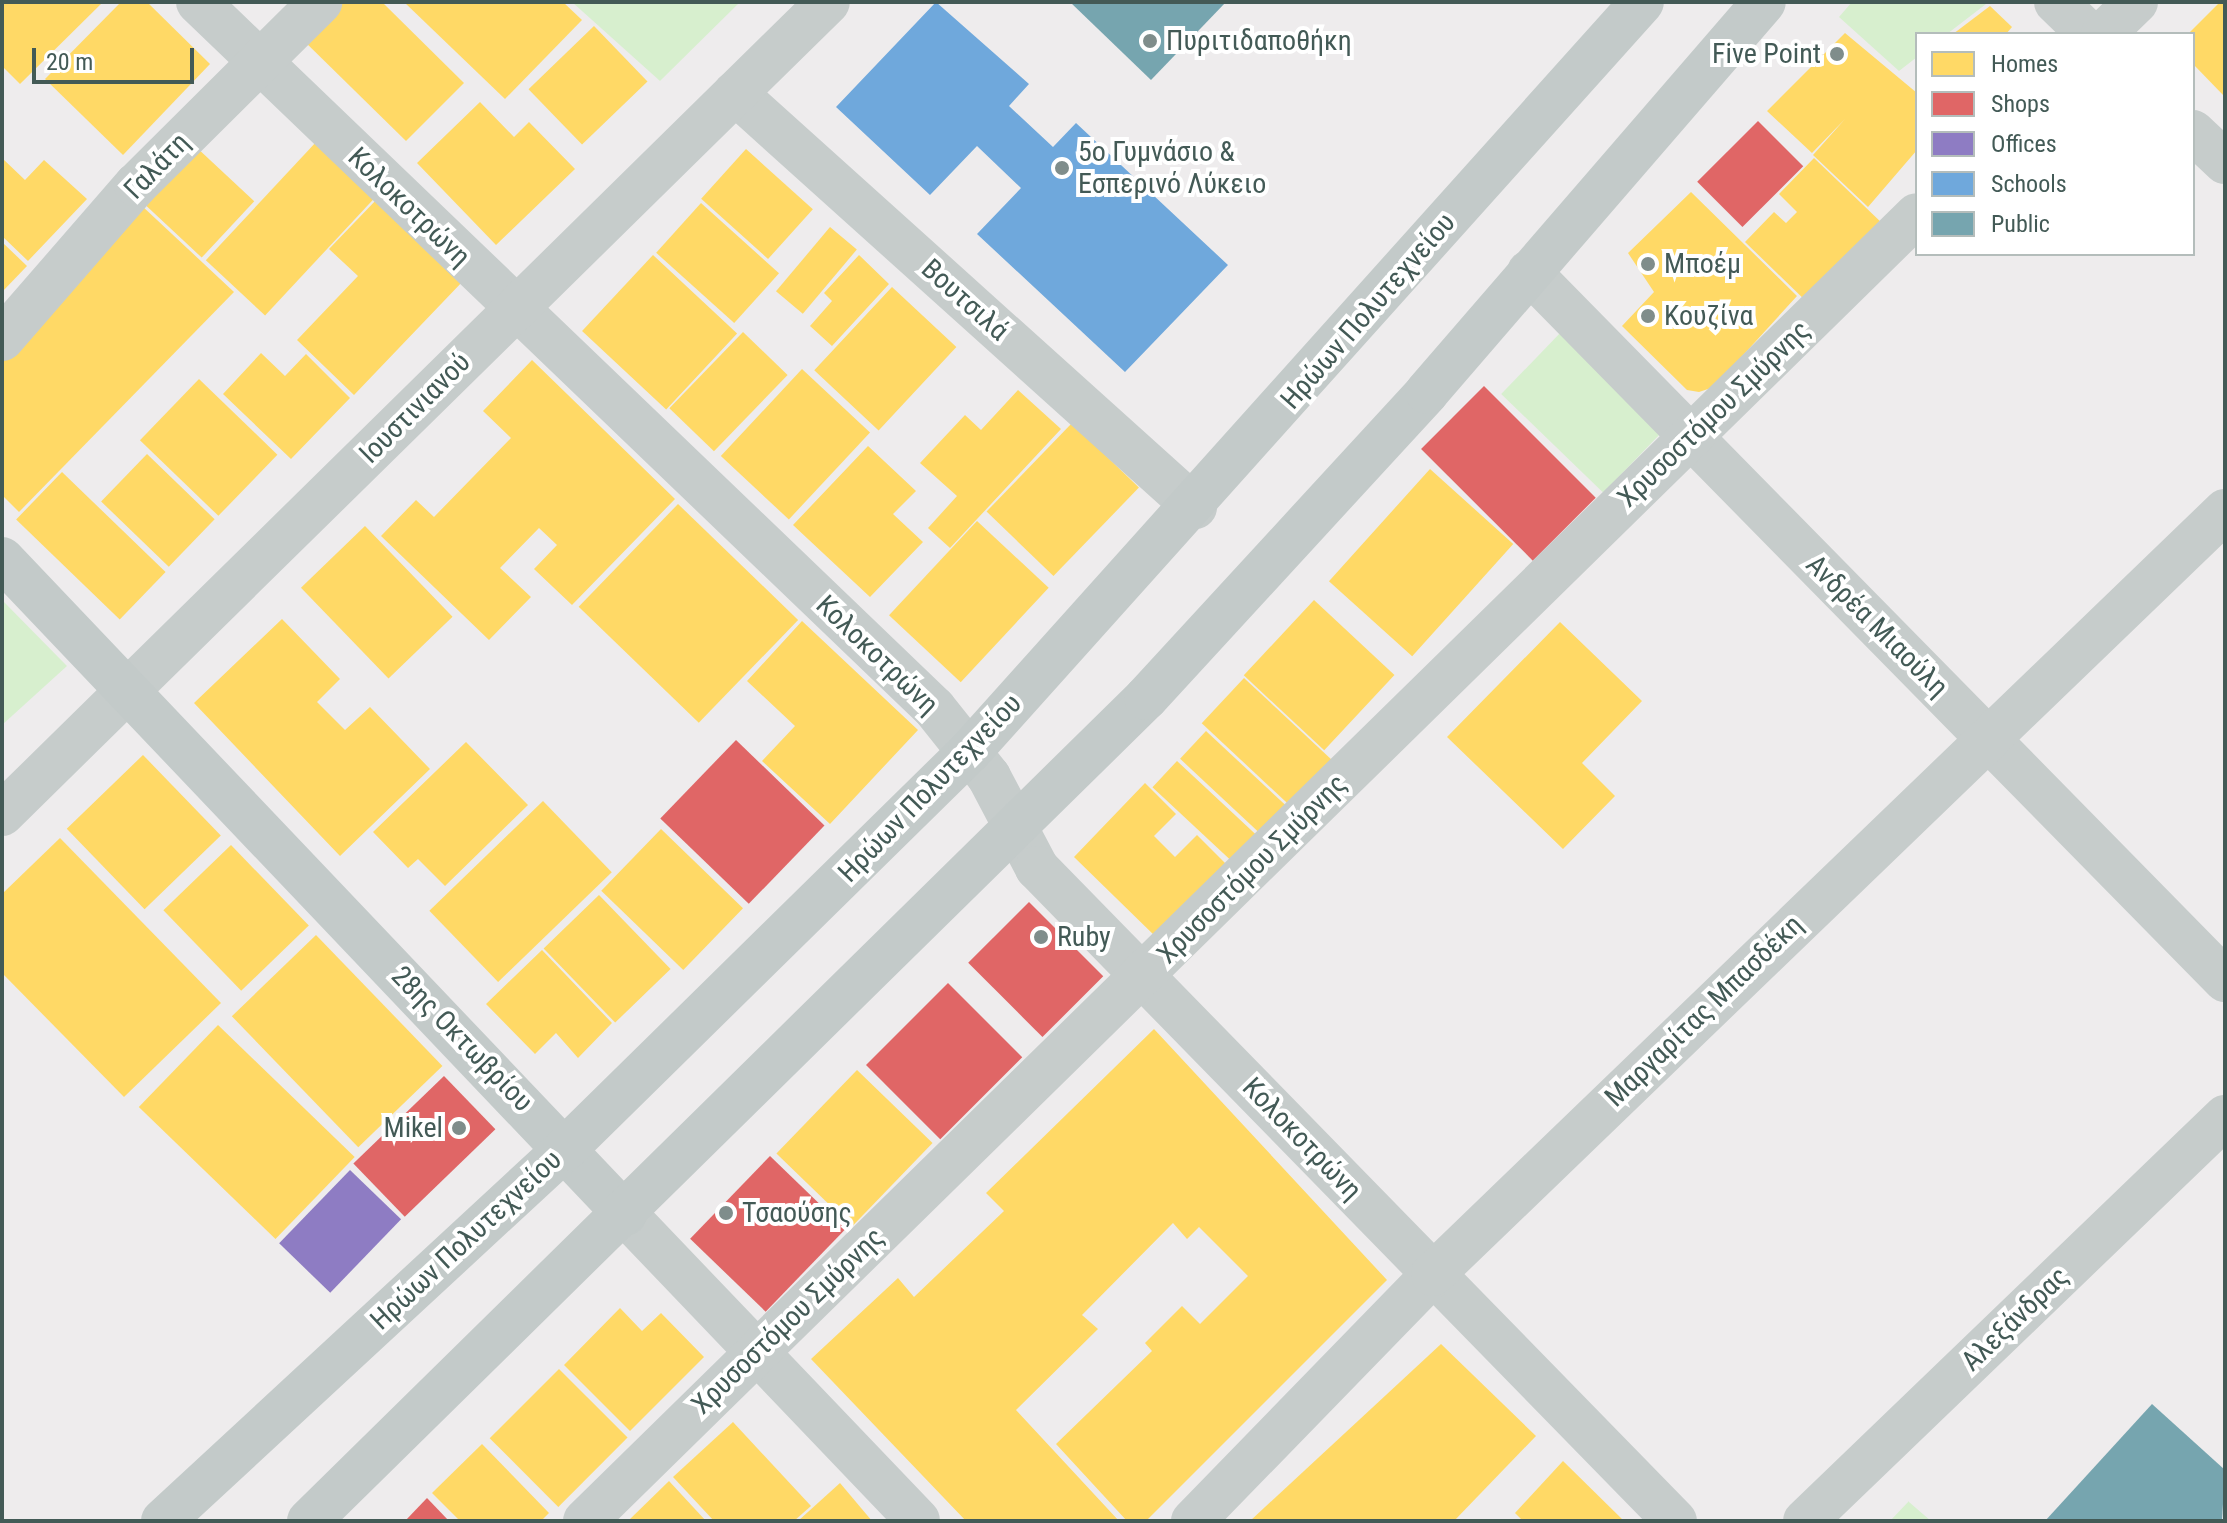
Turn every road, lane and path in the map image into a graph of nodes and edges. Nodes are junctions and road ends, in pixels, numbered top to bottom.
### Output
1 (198, 2) edge
2 (320, 2) edge
3 (828, 2) edge
4 (1642, 2) edge
5 (1764, 2) edge
6 (2056, 2) edge
7 (2136, 2) edge
8 (2087, 32) edge
9 (2105, 32) edge
10 (259, 63) junction
11 (735, 93) junction
12 (2195, 134) edge
13 (2225, 162) edge
14 (1915, 217) edge
15 (1529, 272) junction
16 (515, 309) junction
17 (2, 339) edge
18 (1691, 437) junction
19 (1195, 507) junction
20 (2225, 511) edge
21 (2, 559) edge
22 (127, 691) junction
23 (1985, 736) junction
24 (970, 751) junction
25 (2, 814) edge
26 (1014, 830) junction
27 (1143, 976) junction
28 (2225, 980) edge
29 (2225, 1117) edge
30 (565, 1149) junction
31 (625, 1214) junction
32 (1433, 1274) junction
33 (757, 1352) junction
34 (163, 1521) edge
35 (309, 1521) edge
36 (585, 1521) edge
37 (918, 1521) edge
38 (1193, 1521) edge
39 (1675, 1521) edge
40 (1805, 1521) edge

1 - 10 street, Κολοκοτρώνη
2 - 10 street, Γαλάτη
3 - 11 street, Ιουστινιανού
4 - 19 main road, Ηρώων Πολυτεχνείου
5 - 15 main road
6 - 8 street
7 - 9 street
10 - 16 street, Κολοκοτρώνη
10 - 17 street, Γαλάτη
11 - 16 street, Ιουστινιανού
11 - 19 street, Βουτσιλά
12 - 13 street
14 - 18 street, Χρυσοστόμου Σμύρνης
15 - 18 street, Ανδρέα Μιαούλη
15 - 26 main road
16 - 22 street, Ιουστινιανού
16 - 24 street, Κολοκοτρώνη
18 - 23 street, Ανδρέα Μιαούλη
18 - 27 street, Χρυσοστόμου Σμύρνης
19 - 24 main road, Ηρώων Πολυτεχνείου
20 - 23 street, Μαργαρίτας Μπασδέκη
21 - 22 main road, 28ης Οκτωβρίου
22 - 25 street, Ιουστινιανού
22 - 30 main road, 28ης Οκτωβρίου
23 - 28 street, Ανδρέα Μιαούλη
23 - 32 street, Μαργαρίτας Μπασδέκη
24 - 26 street, Κολοκοτρώνη
24 - 30 main road, Ηρώων Πολυτεχνείου
26 - 27 street, Κολοκοτρώνη
26 - 31 main road
27 - 32 street, Κολοκοτρώνη
27 - 33 street, Χρυσοστόμου Σμύρνης
29 - 40 street, Αλεξάνδρας
30 - 31 main road, 28ης Οκτωβρίου
30 - 34 main road, Ηρώων Πολυτεχνείου
31 - 33 street, 28ης Οκτωβρίου
31 - 35 main road
32 - 38 street, Μαργαρίτας Μπασδέκη
32 - 39 street, Κολοκοτρώνη
33 - 36 street, Χρυσοστόμου Σμύρνης
33 - 37 street, 28ης Οκτωβρίου

